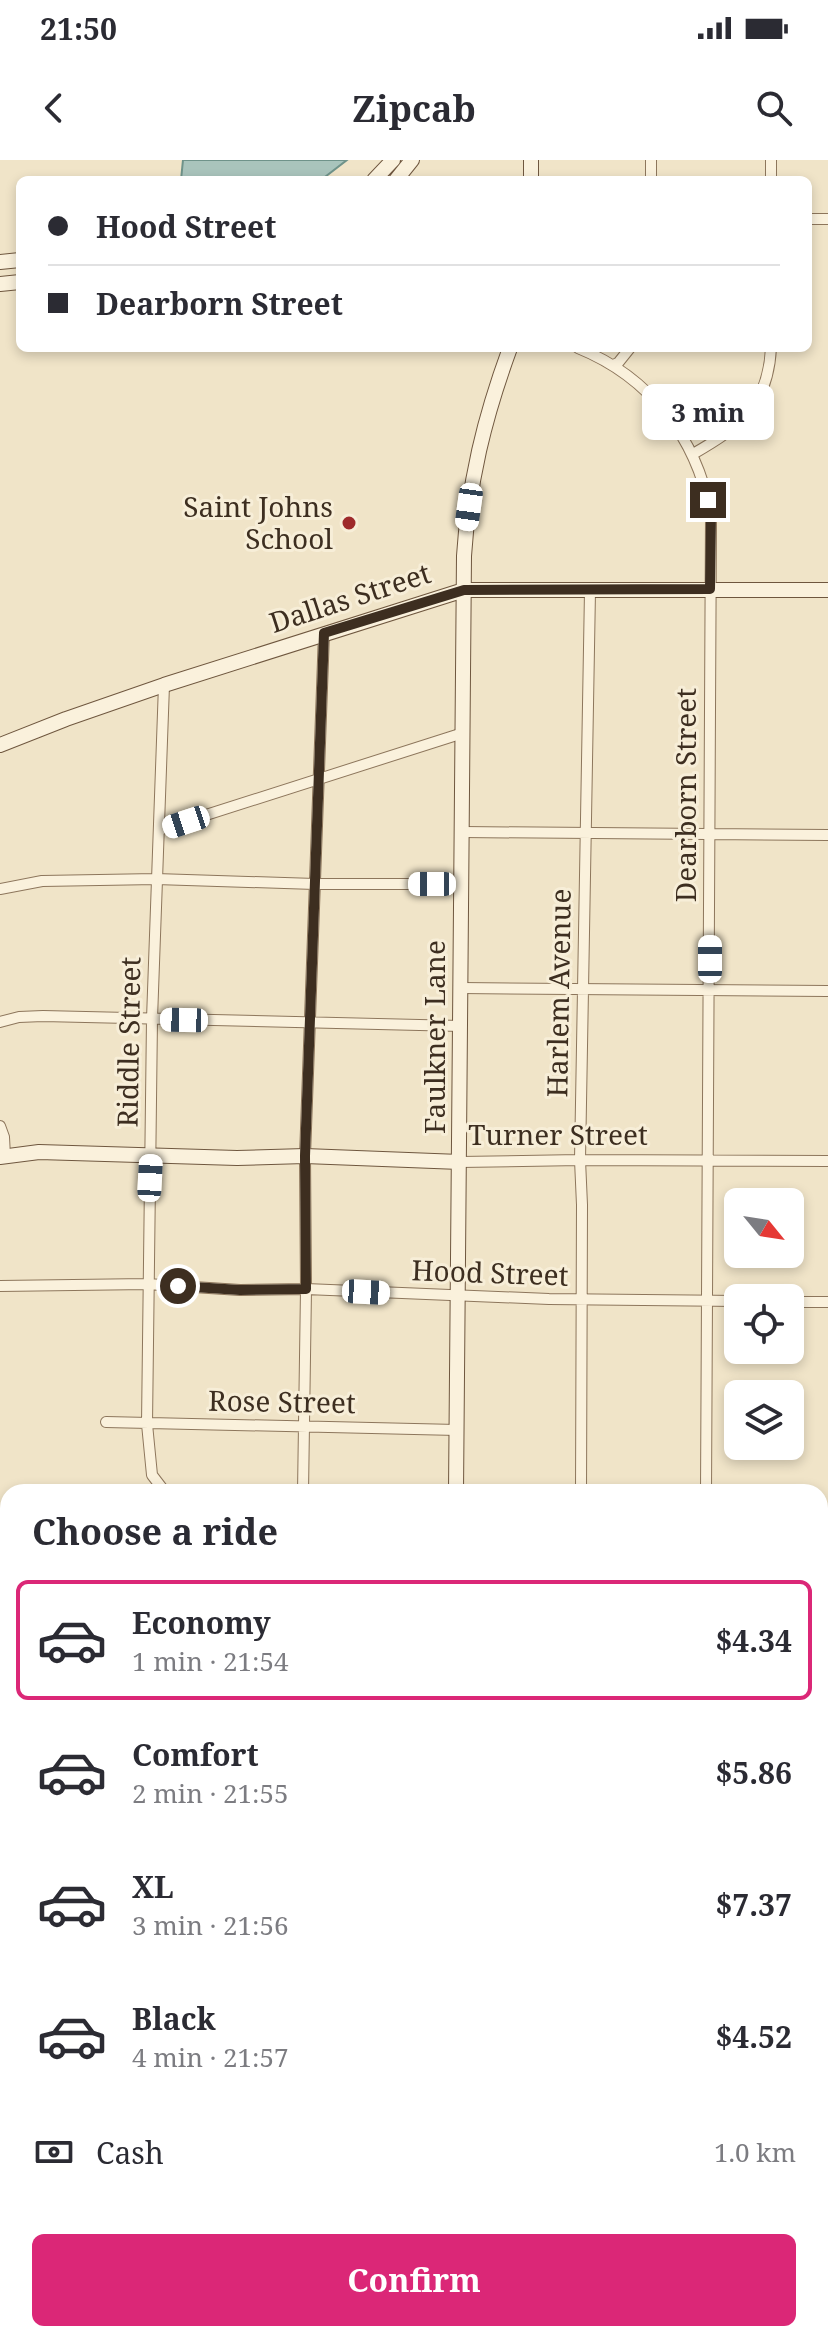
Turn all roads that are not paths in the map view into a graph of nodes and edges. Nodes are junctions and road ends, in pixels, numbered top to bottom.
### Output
1 (393, 160) edge
2 (412, 160) edge
3 (378, 176) edge
4 (399, 176) edge
5 (509, 352) edge
6 (586, 352) edge
7 (627, 352) edge
8 (771, 352) edge
9 (613, 365) junction
10 (693, 454) junction
11 (710, 589) junction
12 (464, 590) junction
13 (828, 590) edge
14 (590, 591) junction
15 (324, 633) junction
16 (164, 685) junction
17 (463, 733) junction
18 (0, 745) edge
19 (318, 778) junction
20 (159, 830) junction
21 (463, 832) junction
22 (585, 833) junction
23 (710, 834) junction
24 (828, 835) edge
25 (156, 879) junction
26 (315, 884) junction
27 (462, 884) junction
28 (0, 889) edge
29 (461, 988) junction
30 (584, 989) junction
31 (710, 990) junction
32 (828, 991) edge
33 (152, 1019) junction
34 (0, 1022) edge
35 (311, 1023) junction
36 (461, 1026) junction
37 (0, 1126) edge
38 (2, 1156) edge
39 (151, 1156) junction
40 (305, 1156) junction
41 (580, 1160) junction
42 (706, 1161) junction
43 (828, 1161) edge
44 (460, 1162) junction
45 (147, 1284) junction
46 (0, 1286) edge
47 (306, 1289) junction
48 (456, 1297) junction
49 (581, 1299) junction
50 (708, 1300) junction
51 (724, 1301) edge
52 (804, 1302) edge
53 (828, 1302) edge
54 (106, 1422) dead end
55 (147, 1424) junction
56 (305, 1425) junction
57 (457, 1430) junction
58 (159, 1484) edge
59 (303, 1484) edge
60 (456, 1484) edge
61 (581, 1484) edge
62 (706, 1484) edge

1 - 3 street
2 - 4 street
5 - 12 street, Faulkner Lane
6 - 9 street, Dearborn Street
7 - 9 street
8 - 10 street
9 - 10 street, Dearborn Street
10 - 11 street, Dearborn Street
11 - 13 street, Dallas Street
11 - 14 street, Dallas Street
11 - 23 street, Dearborn Street
12 - 14 street, Dallas Street
12 - 15 street, Dallas Street
12 - 17 street, Faulkner Lane
14 - 22 street, Harlem Avenue
15 - 16 street, Dallas Street
15 - 19 street
16 - 18 street, Dallas Street
16 - 20 street, Riddle Street
17 - 19 street
17 - 21 street, Faulkner Lane
19 - 20 street
19 - 26 street
20 - 25 street, Riddle Street
21 - 22 street
21 - 27 street, Faulkner Lane
22 - 23 street
22 - 30 street, Harlem Avenue
23 - 24 street
23 - 31 street, Dearborn Street
25 - 26 street
25 - 28 street
25 - 33 street, Riddle Street
26 - 27 street
26 - 35 street
27 - 29 street, Faulkner Lane
29 - 30 street
29 - 36 street, Faulkner Lane
30 - 31 street
30 - 41 street, Harlem Avenue
31 - 32 street
31 - 42 street, Dearborn Street
33 - 34 street
33 - 35 street
33 - 39 street, Riddle Street
35 - 36 street
35 - 40 street
36 - 44 street, Faulkner Lane
37 - 38 street
38 - 39 street, Turner Street
39 - 40 street, Turner Street
39 - 45 street, Riddle Street
40 - 44 street, Turner Street
40 - 47 street
41 - 42 street, Turner Street
41 - 44 street, Turner Street
41 - 49 street, Harlem Avenue
42 - 43 street, Turner Street
42 - 50 street, Dearborn Street
44 - 48 street, Faulkner Lane
45 - 46 street, Hood Street
45 - 47 street, Hood Street
45 - 55 street, Riddle Street
47 - 48 street, Hood Street
47 - 56 street
48 - 49 street, Hood Street
48 - 57 street, Faulkner Lane
49 - 50 street, Hood Street
49 - 61 street, Harlem Avenue
50 - 51 street, Hood Street
50 - 62 street, Dearborn Street
52 - 53 street
54 - 55 street, Rose Street
55 - 56 street, Rose Street
55 - 58 street, Riddle Street
56 - 57 street, Rose Street
56 - 59 street
57 - 60 street, Faulkner Lane

